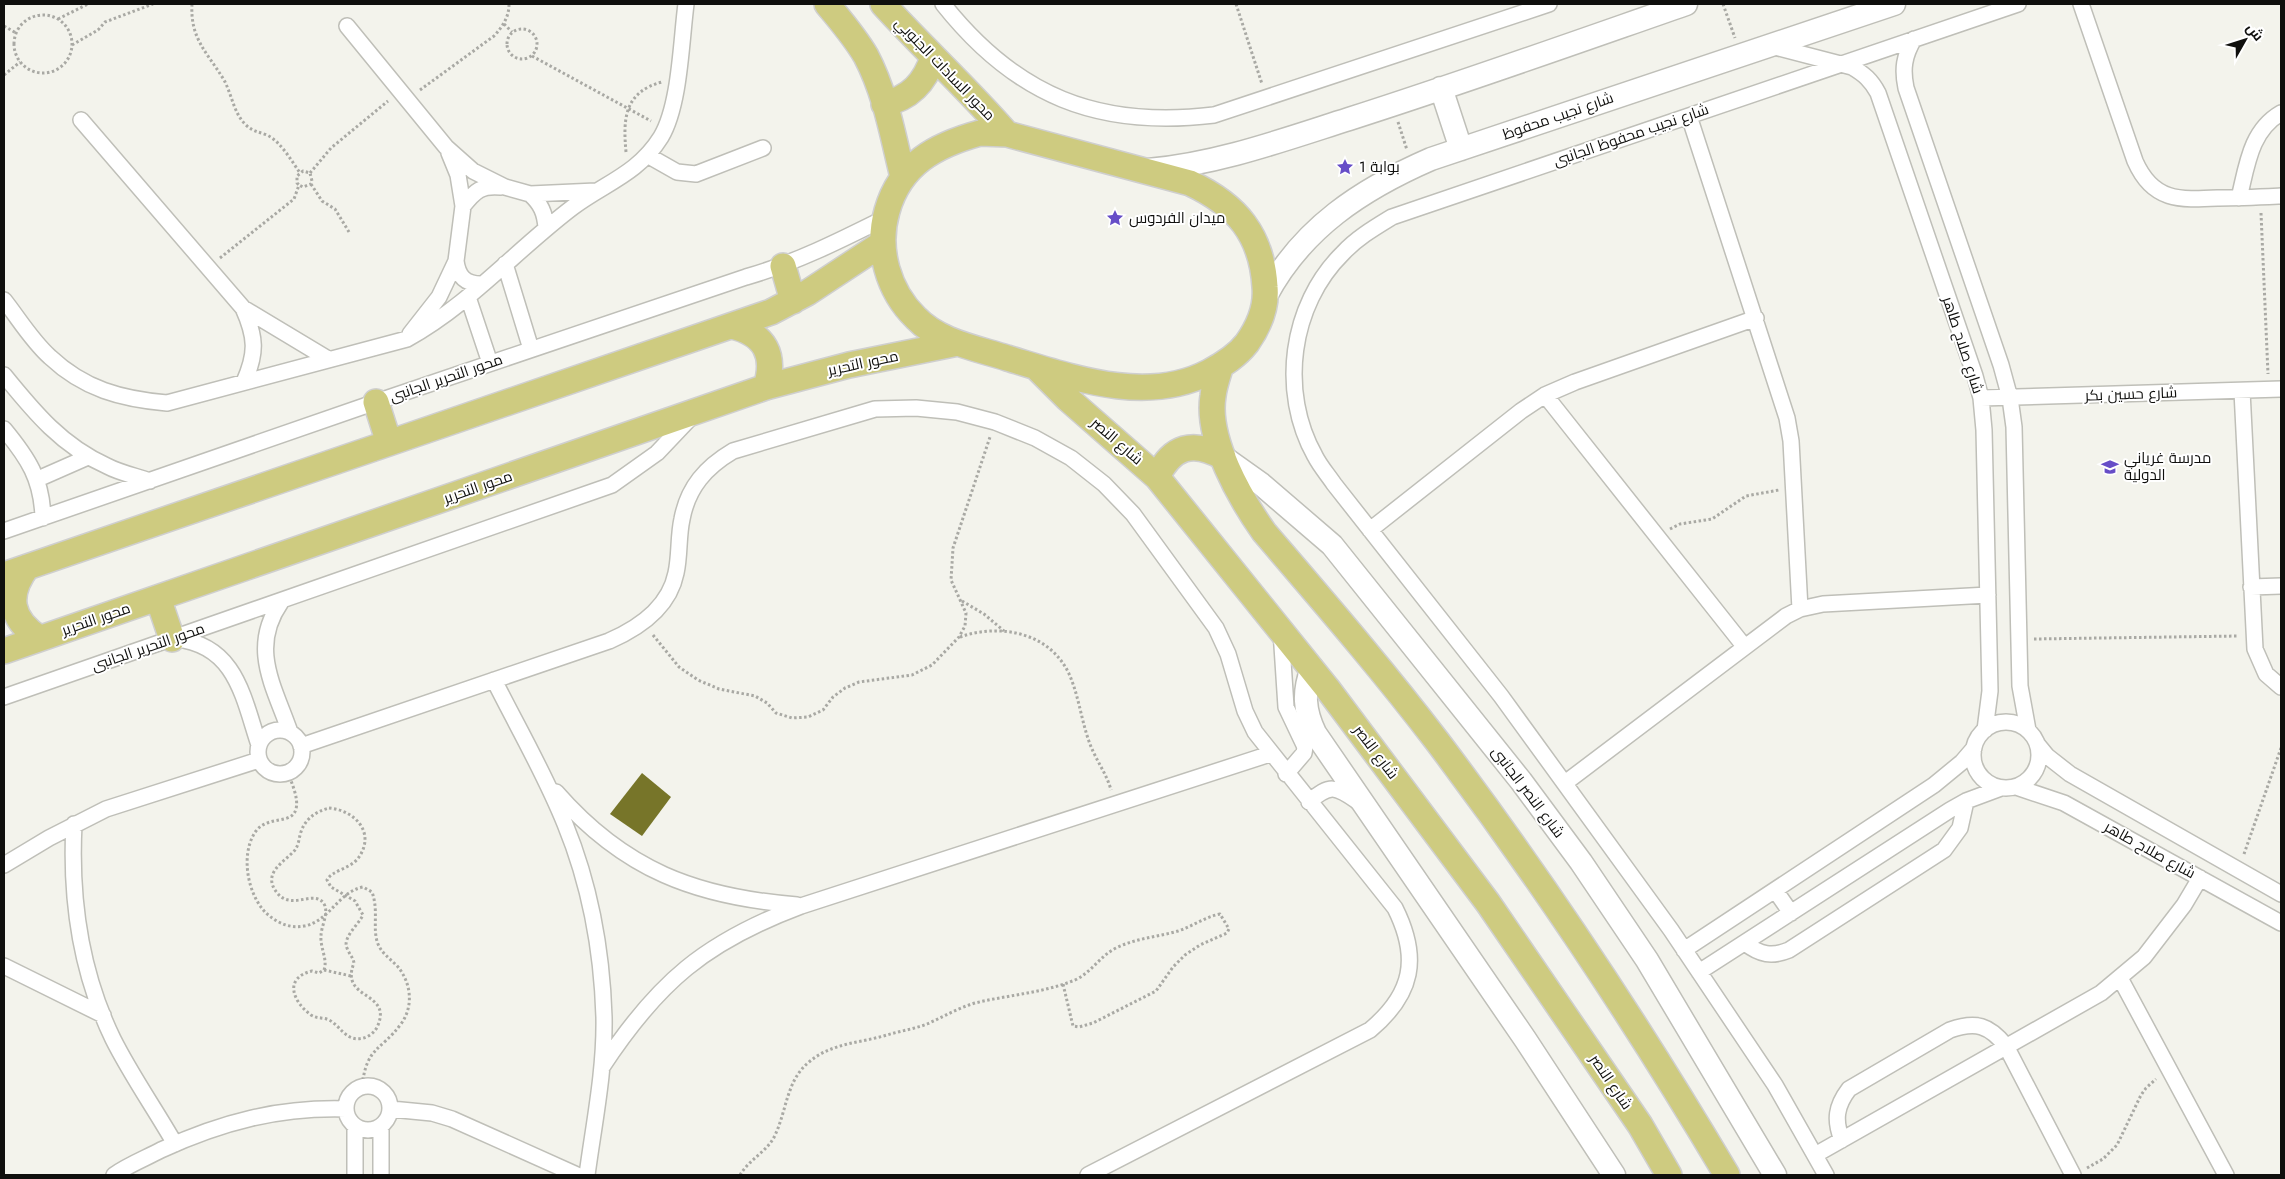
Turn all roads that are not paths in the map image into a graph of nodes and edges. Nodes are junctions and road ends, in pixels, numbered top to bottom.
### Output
1 (686, 4) edge
2 (827, 4) edge
3 (883, 4) edge
4 (943, 4) edge
5 (1549, 4) edge
6 (1686, 4) edge
7 (1894, 4) edge
8 (2018, 4) edge
9 (2081, 4) edge
10 (347, 26) dead end
11 (1914, 39) junction
12 (1770, 46) junction
13 (933, 57) junction
14 (1840, 64) junction
15 (1441, 88) junction
16 (884, 104) junction
17 (2281, 113) edge
18 (1689, 116) junction
19 (81, 120) dead end
20 (1007, 134) junction
21 (446, 147) junction
22 (763, 148) dead end
23 (1461, 149) junction
24 (647, 155) junction
25 (1146, 170) junction
26 (903, 177) junction
27 (505, 187) junction
28 (596, 191) junction
29 (530, 194) junction
30 (2281, 196) edge
31 (2239, 198) junction
32 (463, 206) junction
33 (885, 218) junction
34 (546, 228) junction
35 (883, 243) junction
36 (456, 260) junction
37 (504, 264) junction
38 (783, 266) junction
39 (481, 284) junction
40 (1266, 296) junction
41 (468, 297) junction
42 (4, 300) edge
43 (793, 300) junction
44 (243, 308) junction
45 (1756, 318) junction
46 (732, 326) junction
47 (407, 339) junction
48 (958, 343) junction
49 (531, 349) junction
50 (328, 359) junction
51 (490, 363) junction
52 (1036, 366) junction
53 (1221, 366) junction
54 (4, 375) edge
55 (244, 382) junction
56 (766, 387) junction
57 (2275, 390) edge
58 (2242, 391) junction
59 (1545, 396) junction
60 (1981, 398) junction
61 (2010, 398) junction
62 (376, 402) junction
63 (695, 413) junction
64 (4, 429) edge
65 (389, 443) junction
66 (88, 457) junction
67 (1223, 457) junction
68 (1157, 477) junction
69 (38, 480) junction
70 (150, 481) junction
71 (43, 518) junction
72 (1370, 530) junction
73 (4, 531) edge
74 (27, 567) junction
75 (4, 574) edge
76 (2281, 586) edge
77 (2251, 587) junction
78 (1988, 595) junction
79 (158, 598) junction
80 (281, 602) junction
81 (1800, 609) junction
82 (1281, 630) junction
83 (39, 638) junction
84 (172, 639) junction
85 (1744, 646) junction
86 (4, 651) edge
87 (1312, 668) junction
88 (494, 680) junction
89 (2281, 687) edge
90 (4, 697) edge
91 (1984, 730) junction
92 (2028, 730) junction
93 (290, 732) junction
94 (301, 746) junction
95 (2038, 746) junction
96 (1974, 748) junction
97 (259, 752) junction
98 (1270, 754) junction
99 (1286, 774) junction
100 (544, 779) junction
101 (1565, 783) junction
102 (2008, 788) junction
103 (1966, 801) junction
104 (1309, 802) junction
105 (1365, 805) junction
106 (74, 824) junction
107 (4, 865) edge
108 (2200, 878) junction
109 (1775, 890) junction
110 (2281, 894) edge
111 (801, 906) junction
112 (1791, 913) junction
113 (2281, 923) edge
114 (1745, 943) junction
115 (1684, 950) junction
116 (4, 966) edge
117 (1700, 972) junction
118 (2120, 978) junction
119 (103, 1015) junction
120 (2006, 1046) junction
121 (602, 1067) junction
122 (346, 1109) junction
123 (391, 1109) junction
124 (355, 1126) junction
125 (381, 1126) junction
126 (1842, 1140) junction
127 (175, 1144) junction
128 (1815, 1155) junction
129 (114, 1175) edge
130 (355, 1175) edge
131 (381, 1175) edge
132 (577, 1175) edge
133 (587, 1175) edge
134 (1088, 1175) edge
135 (1614, 1175) edge
136 (1669, 1175) edge
137 (1727, 1175) edge
138 (1776, 1175) edge
139 (1826, 1175) edge
140 (2073, 1175) edge
141 (2226, 1175) edge

1 - 24 street
2 - 16 main road
3 - 13 main road, محور السادات الجنوبي
4 - 5 street
6 - 15 street
7 - 12 street, شارع نجيب محفوظ
8 - 11 street, شارع نجيب محفوظ الجانبى
9 - 31 street
10 - 21 street
11 - 14 street, شارع نجيب محفوظ الجانبى
11 - 61 street, شارع صلاح طاهر
12 - 14 street, شارع صلاح طاهر
12 - 23 street, شارع نجيب محفوظ
13 - 16 main road
13 - 20 main road, محور السادات الجنوبي
14 - 18 street, شارع نجيب محفوظ الجانبى
14 - 60 street, شارع صلاح طاهر
15 - 23 street
15 - 25 street
16 - 26 main road
17 - 31 street
18 - 45 street
18 - 72 street, شارع نجيب محفوظ الجانبى
19 - 44 street
20 - 25 main road
20 - 26 main road
21 - 27 street
21 - 32 street
22 - 24 street
23 - 40 street, شارع نجيب محفوظ
24 - 28 street
25 - 40 main road
26 - 33 main road
27 - 29 street
27 - 32 street
28 - 29 street
28 - 34 street
29 - 34 street
30 - 31 street
32 - 36 street
33 - 35 main road
33 - 38 street, محور التحرير الجانبى
34 - 37 street
35 - 43 main road
35 - 48 main road
36 - 39 street
36 - 47 street
37 - 39 street
37 - 49 street
38 - 43 main road
38 - 49 street, محور التحرير الجانبى
39 - 41 street
40 - 53 main road
41 - 47 street
41 - 51 street
42 - 55 street
43 - 46 main road
44 - 50 street
44 - 55 street
45 - 59 street
45 - 81 street
46 - 56 main road
46 - 65 main road
47 - 50 street
48 - 52 main road
48 - 56 main road, محور التحرير
49 - 51 street, محور التحرير الجانبى
50 - 55 street
51 - 62 street, محور التحرير الجانبى
52 - 53 main road
52 - 68 main road, شارع النصر
53 - 67 main road
54 - 66 street
56 - 63 main road, محور التحرير
57 - 58 street, شارع حسين بكر
58 - 61 street, شارع حسين بكر
58 - 77 street
59 - 72 street
59 - 85 street
60 - 61 street, شارع حسين بكر
60 - 78 street, شارع صلاح طاهر
61 - 92 street, شارع صلاح طاهر
62 - 65 main road
62 - 70 street, محور التحرير الجانبى
63 - 79 main road, محور التحرير
63 - 80 street, محور التحرير الجانبى
64 - 69 street
65 - 74 main road
66 - 69 street
66 - 70 street
67 - 68 main road
67 - 137 main road
67 - 138 street, شارع النصر الجانبى
68 - 82 main road, شارع النصر
69 - 71 street
70 - 71 street, محور التحرير الجانبى
71 - 73 street, محور التحرير الجانبى
72 - 101 street, شارع نجيب محفوظ الجانبى
74 - 75 main road
74 - 83 main road
76 - 77 street
77 - 89 street
78 - 81 street
78 - 91 street, شارع صلاح طاهر
79 - 83 main road, محور التحرير
79 - 84 main road
80 - 84 street, محور التحرير الجانبى
80 - 93 street
81 - 85 street
82 - 87 main road, شارع النصر
82 - 99 street
83 - 86 main road, محور التحرير
84 - 90 street, محور التحرير الجانبى
84 - 97 street
85 - 101 street
87 - 105 street
87 - 136 main road, شارع النصر
88 - 94 street
88 - 98 street
88 - 100 street
91 - 92 street
91 - 96 street
92 - 95 street
93 - 94 street
93 - 97 street
94 - 97 street
95 - 102 street
95 - 110 street, شارع صلاح طاهر
96 - 102 street
96 - 109 street
97 - 106 street
98 - 99 street
98 - 111 street
99 - 104 street
100 - 111 street
100 - 121 street
101 - 115 street, شارع نجيب محفوظ الجانبى
102 - 103 street
102 - 108 street, شارع صلاح طاهر
103 - 112 street
103 - 114 street
104 - 105 street
104 - 134 street
105 - 135 street
106 - 107 street
106 - 119 street
108 - 113 street, شارع صلاح طاهر
108 - 118 street
109 - 112 street
109 - 115 street
111 - 121 street
112 - 114 street
114 - 117 street
115 - 117 street, شارع نجيب محفوظ الجانبى
116 - 119 street
117 - 128 street, شارع نجيب محفوظ الجانبى
118 - 120 street
118 - 141 street
119 - 127 street
120 - 126 street
120 - 126 street
120 - 140 street
121 - 133 street
122 - 123 street
122 - 124 street
122 - 127 street
123 - 125 street
123 - 132 street
124 - 125 street
124 - 130 street
125 - 131 street
126 - 128 street
127 - 129 street
128 - 139 street, شارع نجيب محفوظ الجانبى

